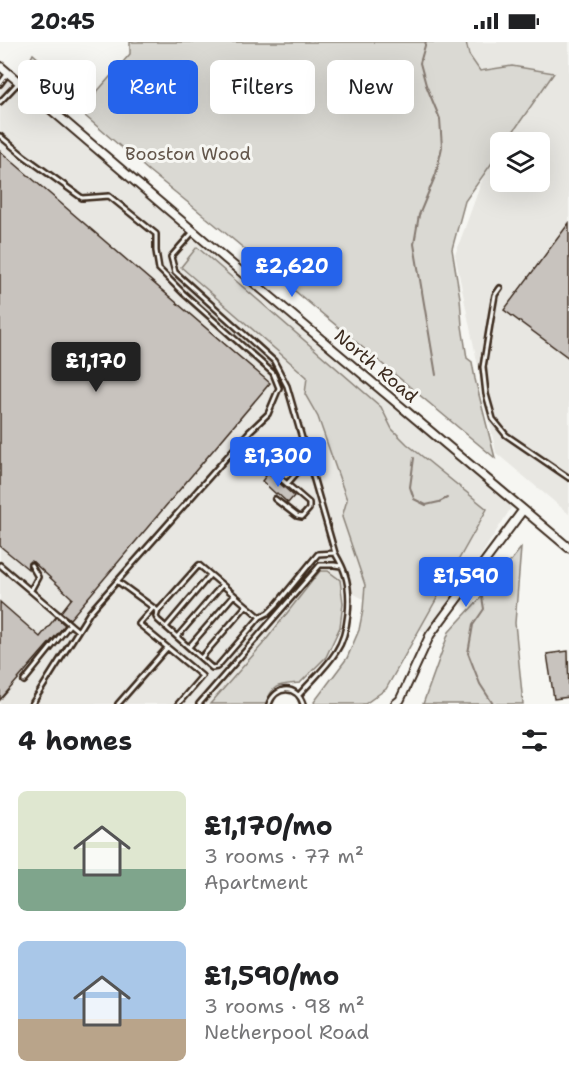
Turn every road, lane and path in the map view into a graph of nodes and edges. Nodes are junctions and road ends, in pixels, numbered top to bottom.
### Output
1 (0, 66) edge
2 (8, 73) junction
3 (18, 81) edge
4 (18, 83) edge
5 (0, 84) edge
6 (0, 102) edge
7 (56, 114) edge
8 (0, 136) edge
9 (193, 231) junction
10 (500, 288) dead end
11 (308, 460) junction
12 (298, 471) junction
13 (569, 478) edge
14 (287, 484) junction
15 (275, 499) dead end
16 (523, 510) junction
17 (569, 548) edge
18 (335, 553) junction
19 (0, 565) edge
20 (32, 566) dead end
21 (342, 566) junction
22 (210, 575) junction
23 (117, 581) junction
24 (222, 585) junction
25 (30, 591) junction
26 (234, 595) junction
27 (246, 606) junction
28 (153, 608) junction
29 (158, 611) junction
30 (261, 617) junction
31 (70, 624) junction
32 (165, 627) junction
33 (78, 631) junction
34 (177, 637) junction
35 (189, 647) junction
36 (167, 648) junction
37 (201, 658) junction
38 (24, 681) dead end
39 (299, 695) junction
40 (398, 703) edge
41 (32, 704) edge
42 (118, 704) edge
43 (178, 704) edge
44 (199, 704) edge
45 (269, 704) edge
46 (303, 704) edge

1 - 2 street, North Road
2 - 3 street, North Road
2 - 5 lane
4 - 6 lane
7 - 9 street, North Road
8 - 23 lane
9 - 11 lane
9 - 16 street, North Road
10 - 13 lane
11 - 12 lane
11 - 18 lane
12 - 14 lane
12 - 14 lane
14 - 15 lane
16 - 17 street, North Road
16 - 40 street
18 - 21 lane
18 - 30 lane
19 - 25 lane
20 - 25 lane
21 - 39 lane
21 - 44 lane
22 - 24 lane
22 - 29 lane
22 - 32 lane
23 - 28 lane
23 - 33 lane
24 - 26 lane
24 - 34 lane
25 - 31 lane
26 - 27 lane
26 - 35 lane
27 - 30 lane
27 - 37 lane
28 - 29 lane
28 - 36 lane
29 - 32 lane
30 - 37 lane
31 - 33 lane
31 - 38 lane
32 - 34 lane
33 - 41 lane
34 - 35 lane
35 - 37 lane
36 - 42 lane
36 - 43 lane
39 - 45 lane
39 - 46 lane

